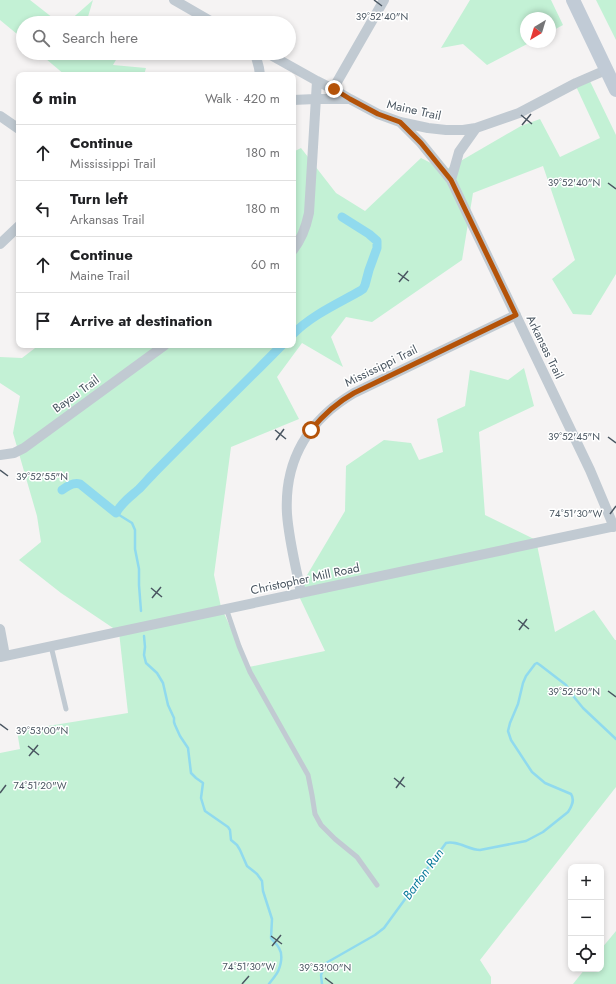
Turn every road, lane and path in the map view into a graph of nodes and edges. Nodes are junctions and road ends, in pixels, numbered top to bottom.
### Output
1 (174, 0) edge
2 (384, 0) edge
3 (573, 0) edge
4 (202, 16) edge
5 (257, 60) edge
6 (280, 60) edge
7 (606, 70) junction
8 (260, 72) edge
9 (317, 81) junction
10 (334, 89) junction
11 (616, 90) edge
12 (315, 99) junction
13 (350, 99) junction
14 (296, 100) edge
15 (0, 116) edge
16 (400, 122) junction
17 (16, 128) edge
18 (476, 128) junction
19 (451, 180) junction
20 (16, 229) edge
21 (0, 244) edge
22 (296, 246) edge
23 (516, 315) junction
24 (161, 348) edge
25 (0, 455) edge
26 (615, 526) edge
27 (301, 593) junction
28 (226, 608) junction
29 (0, 629) edge
30 (51, 646) junction
31 (3, 656) edge
32 (66, 709) dead end
33 (377, 885) dead end

1 - 4 street
2 - 10 street
3 - 7 main road
5 - 8 street
6 - 9 street, Maine Trail
7 - 11 main road
7 - 18 street, Maine Trail
9 - 10 street, Maine Trail
9 - 12 street
10 - 13 street, Maine Trail
12 - 13 street
12 - 14 street
12 - 22 street
13 - 16 street, Maine Trail
15 - 17 street
16 - 18 street, Maine Trail
16 - 19 street, Arkansas Trail
18 - 19 street
19 - 23 street, Arkansas Trail
20 - 21 street
23 - 26 street, Arkansas Trail
23 - 27 street, Mississippi Trail
24 - 25 street, Bayau Trail
26 - 27 street, Christopher Mill Road
27 - 28 street, Christopher Mill Road
28 - 30 street, Christopher Mill Road
28 - 33 lane
29 - 31 street
30 - 31 street, Christopher Mill Road
30 - 32 lane

